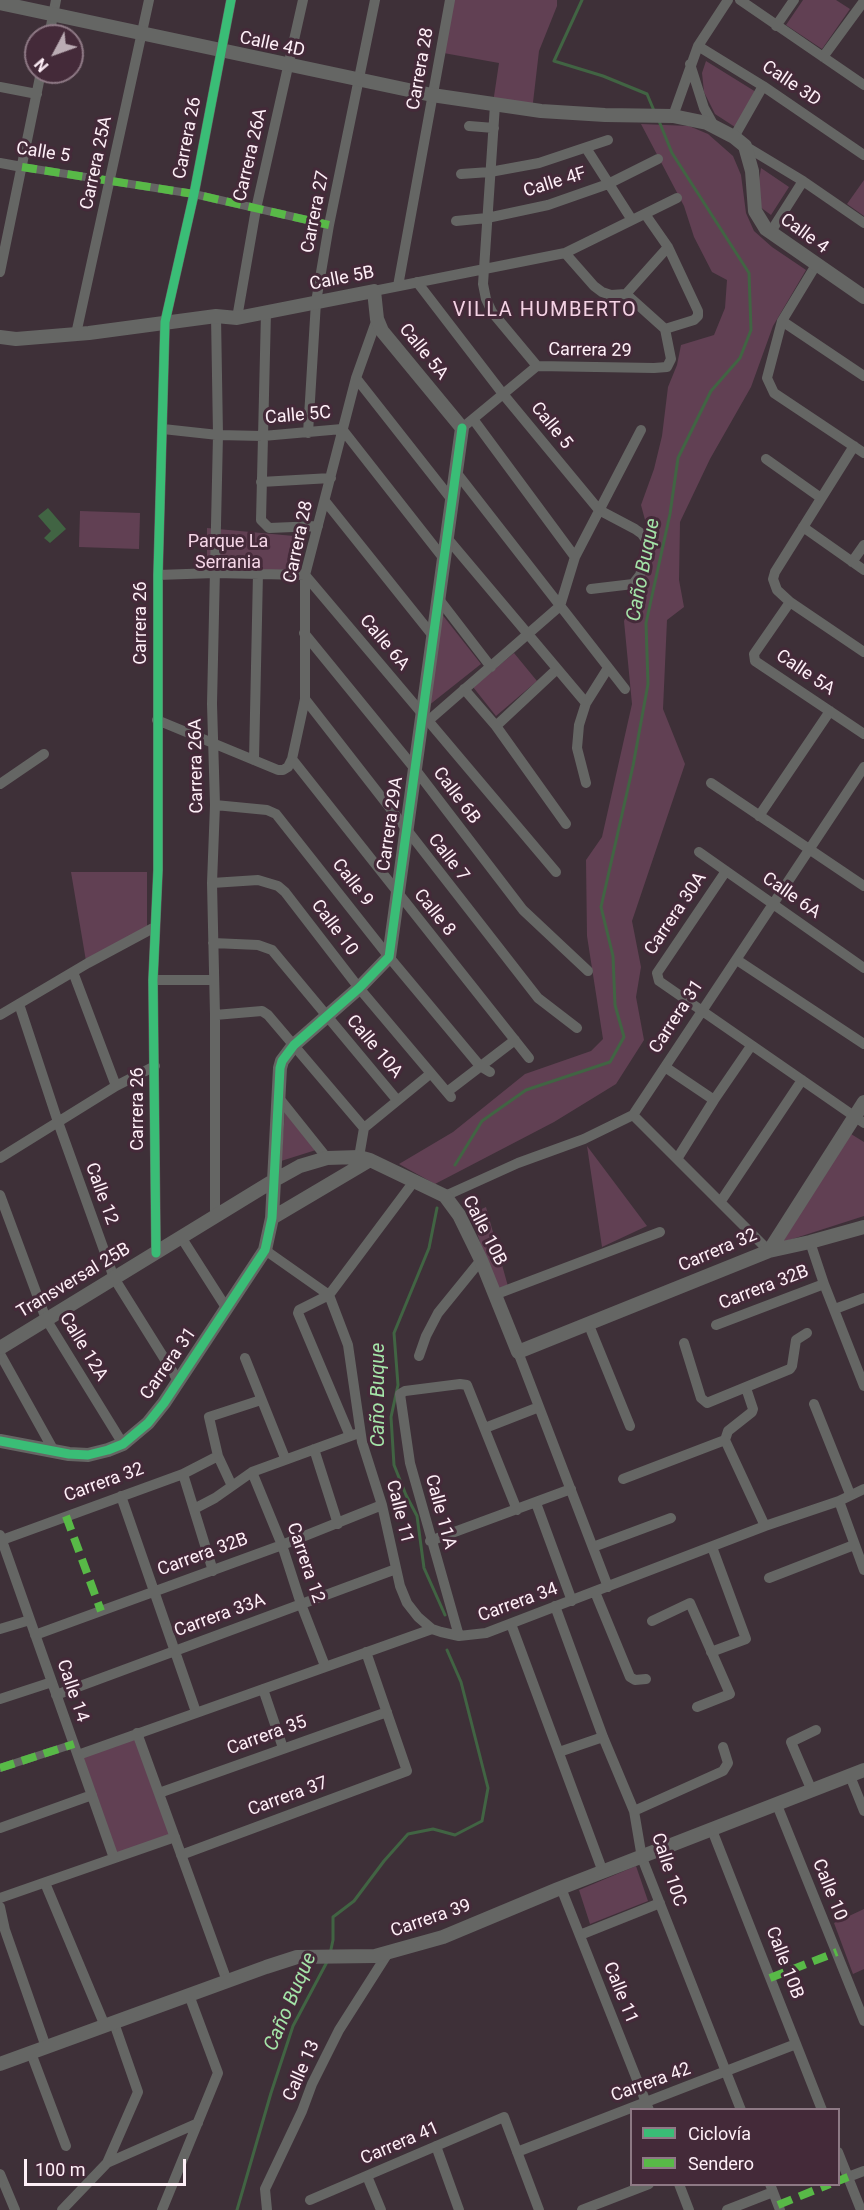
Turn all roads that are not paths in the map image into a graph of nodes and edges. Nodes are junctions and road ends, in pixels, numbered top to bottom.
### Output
1 (149, 0) edge
2 (231, 0) edge
3 (303, 0) edge
4 (375, 0) edge
5 (450, 0) edge
6 (728, 0) edge
7 (740, 0) edge
8 (794, 0) edge
9 (858, 2) edge
10 (0, 3) edge
11 (55, 7) edge
12 (51, 24) edge
13 (776, 26) junction
14 (142, 34) junction
15 (698, 46) junction
16 (222, 51) junction
17 (823, 57) junction
18 (690, 64) junction
19 (289, 65) junction
20 (360, 80) junction
21 (39, 84) edge
22 (864, 85) edge
23 (763, 86) junction
24 (0, 87) edge
25 (37, 94) junction
26 (432, 95) junction
27 (495, 105) junction
28 (670, 116) junction
29 (469, 126) dead end
30 (714, 126) junction
31 (494, 128) junction
32 (608, 140) dead end
33 (739, 142) junction
34 (586, 148) junction
35 (864, 155) edge
36 (658, 159) dead end
37 (0, 163) edge
38 (22, 167) junction
39 (490, 172) junction
40 (461, 174) dead end
41 (110, 180) junction
42 (803, 181) junction
43 (608, 184) junction
44 (194, 194) junction
45 (677, 198) dead end
46 (256, 209) junction
47 (645, 214) junction
48 (487, 218) junction
49 (632, 220) junction
50 (456, 221) dead end
51 (864, 223) edge
52 (329, 225) junction
53 (770, 233) junction
54 (668, 247) junction
55 (2, 251) edge
56 (565, 253) junction
57 (816, 265) junction
58 (483, 269) junction
59 (0, 272) edge
60 (417, 282) junction
61 (398, 286) junction
62 (374, 291) junction
63 (626, 294) junction
64 (864, 297) edge
65 (316, 302) junction
66 (266, 312) junction
67 (216, 315) junction
68 (237, 318) junction
69 (377, 319) junction
70 (782, 321) junction
71 (165, 322) junction
72 (665, 330) junction
73 (76, 334) junction
74 (0, 337) edge
75 (537, 366) junction
76 (864, 376) edge
77 (356, 378) junction
78 (503, 394) junction
79 (467, 423) junction
80 (163, 429) junction
81 (342, 429) junction
82 (641, 430) dead end
83 (308, 433) junction
84 (218, 435) junction
85 (263, 436) junction
86 (859, 449) edge
87 (766, 459) dead end
88 (456, 472) junction
89 (331, 478) junction
90 (261, 482) junction
91 (821, 498) junction
92 (452, 500) junction
93 (325, 501) junction
94 (599, 510) junction
95 (318, 526) junction
96 (803, 527) junction
97 (447, 537) junction
98 (864, 545) edge
99 (576, 557) junction
100 (444, 559) junction
101 (852, 562) junction
102 (864, 570) edge
103 (215, 573) junction
104 (258, 573) junction
105 (158, 575) junction
106 (305, 575) junction
107 (591, 589) dead end
108 (438, 598) junction
109 (790, 602) junction
110 (560, 606) junction
111 (304, 633) junction
112 (528, 635) junction
113 (433, 636) junction
114 (864, 652) edge
115 (491, 667) junction
116 (608, 668) junction
117 (557, 669) junction
118 (464, 688) junction
119 (625, 689) dead end
120 (304, 699) junction
121 (586, 703) junction
122 (830, 711) junction
123 (425, 718) junction
124 (157, 720) junction
125 (496, 726) junction
126 (864, 734) edge
127 (213, 743) junction
128 (44, 754) dead end
129 (254, 759) junction
130 (292, 759) junction
131 (864, 767) edge
132 (415, 770) junction
133 (586, 783) dead end
134 (711, 783) dead end
135 (0, 784) edge
136 (215, 805) junction
137 (759, 816) junction
138 (566, 824) dead end
139 (406, 832) junction
140 (810, 850) junction
141 (699, 852) dead end
142 (726, 871) junction
143 (556, 872) dead end
144 (212, 883) junction
145 (863, 883) edge
146 (398, 894) junction
147 (774, 904) junction
148 (155, 927) junction
149 (213, 943) junction
150 (389, 957) junction
151 (737, 960) junction
152 (864, 968) edge
153 (588, 971) dead end
154 (73, 972) junction
155 (153, 980) junction
156 (213, 980) junction
157 (359, 988) junction
158 (19, 1004) junction
159 (701, 1011) junction
160 (215, 1015) junction
161 (0, 1016) edge
162 (327, 1016) junction
163 (577, 1028) dead end
164 (515, 1040) junction
165 (864, 1044) edge
166 (294, 1045) junction
167 (751, 1046) junction
168 (529, 1058) dead end
169 (155, 1066) junction
170 (480, 1066) junction
171 (665, 1067) junction
172 (490, 1072) dead end
173 (430, 1074) junction
174 (802, 1080) junction
175 (116, 1086) junction
176 (279, 1098) junction
177 (397, 1100) junction
178 (714, 1100) junction
179 (864, 1102) edge
180 (633, 1115) junction
181 (859, 1120) edge
182 (58, 1122) junction
183 (364, 1128) junction
184 (0, 1158) edge
185 (327, 1158) junction
186 (365, 1158) junction
187 (677, 1159) junction
188 (416, 1180) junction
189 (273, 1181) junction
190 (0, 1195) edge
191 (445, 1196) junction
192 (721, 1201) junction
193 (215, 1216) junction
194 (272, 1218) junction
195 (864, 1227) edge
196 (660, 1232) dead end
197 (181, 1237) junction
198 (810, 1242) junction
199 (265, 1250) junction
200 (769, 1251) junction
201 (156, 1252) junction
202 (481, 1260) junction
203 (114, 1278) junction
204 (824, 1284) junction
205 (329, 1295) junction
206 (494, 1295) junction
207 (864, 1298) edge
208 (227, 1309) junction
209 (835, 1309) junction
210 (46, 1319) junction
211 (588, 1323) junction
212 (717, 1325) dead end
213 (807, 1333) dead end
214 (684, 1343) dead end
215 (0, 1348) edge
216 (519, 1352) junction
217 (0, 1354) edge
218 (419, 1356) dead end
219 (245, 1358) dead end
220 (179, 1382) junction
221 (864, 1386) edge
222 (746, 1388) junction
223 (261, 1400) junction
224 (814, 1404) dead end
225 (539, 1407) junction
226 (630, 1426) dead end
227 (485, 1428) junction
228 (362, 1433) junction
229 (350, 1436) junction
230 (725, 1440) junction
231 (0, 1441) edge
232 (123, 1444) junction
233 (314, 1449) junction
234 (54, 1451) junction
235 (218, 1456) junction
236 (285, 1458) junction
237 (252, 1472) junction
238 (183, 1474) junction
239 (623, 1479) dead end
240 (232, 1486) junction
241 (571, 1489) junction
242 (864, 1489) edge
243 (850, 1494) junction
244 (121, 1496) junction
245 (839, 1501) junction
246 (536, 1503) junction
247 (382, 1505) junction
248 (194, 1509) junction
249 (517, 1510) junction
250 (672, 1518) dead end
251 (338, 1524) junction
252 (765, 1526) junction
253 (1, 1538) edge
254 (430, 1541) junction
255 (282, 1545) junction
256 (854, 1545) junction
257 (593, 1547) junction
258 (712, 1547) junction
259 (5, 1566) edge
260 (396, 1569) junction
261 (864, 1570) edge
262 (213, 1571) junction
263 (769, 1578) dead end
264 (608, 1587) junction
265 (154, 1592) junction
266 (595, 1592) junction
267 (572, 1600) junction
268 (302, 1604) junction
269 (555, 1606) junction
270 (30, 1620) junction
271 (652, 1621) dead end
272 (511, 1624) junction
273 (0, 1629) edge
274 (432, 1629) junction
275 (35, 1635) junction
276 (459, 1636) junction
277 (174, 1650) junction
278 (366, 1652) junction
279 (711, 1652) junction
280 (325, 1666) junction
281 (646, 1678) dead end
282 (52, 1682) junction
283 (263, 1689) junction
284 (56, 1695) junction
285 (0, 1699) edge
286 (697, 1707) dead end
287 (196, 1712) junction
288 (387, 1712) junction
289 (816, 1730) dead end
290 (137, 1733) junction
291 (603, 1737) junction
292 (74, 1744) junction
293 (723, 1747) dead end
294 (284, 1748) junction
295 (559, 1752) junction
296 (78, 1755) junction
297 (0, 1768) edge
298 (864, 1770) edge
299 (850, 1776) junction
300 (812, 1791) junction
301 (159, 1793) junction
302 (92, 1795) junction
303 (777, 1805) junction
304 (634, 1811) junction
305 (864, 1811) edge
306 (0, 1828) edge
307 (712, 1830) junction
308 (175, 1837) junction
309 (181, 1855) junction
310 (114, 1858) junction
311 (642, 1858) junction
312 (603, 1872) junction
313 (45, 1882) junction
314 (561, 1888) junction
315 (0, 1898) edge
316 (660, 1903) junction
317 (0, 1907) edge
318 (580, 1935) junction
319 (388, 1953) junction
320 (227, 1981) junction
321 (189, 1995) junction
322 (864, 2020) edge
323 (110, 2024) junction
324 (796, 2044) junction
325 (46, 2047) junction
326 (31, 2053) junction
327 (0, 2064) edge
328 (726, 2073) junction
329 (647, 2105) edge
330 (741, 2108) edge
331 (822, 2108) edge
332 (630, 2111) edge
333 (198, 2123) junction
334 (66, 2146) dead end
335 (436, 2146) junction
336 (517, 2152) junction
337 (840, 2157) edge
338 (107, 2163) junction
339 (864, 2170) edge
340 (0, 2174) edge
341 (367, 2176) junction
342 (848, 2177) junction
343 (644, 2186) edge
344 (680, 2186) edge
345 (772, 2188) edge
346 (310, 2200) dead end
347 (15, 2210) edge
348 (62, 2210) edge
349 (162, 2210) edge
350 (267, 2210) edge
351 (381, 2210) edge
352 (459, 2210) edge
353 (539, 2210) edge
354 (582, 2210) edge
355 (689, 2210) edge
356 (727, 2210) edge
357 (780, 2210) edge
358 (861, 2210) edge

1 - 14 street, Carrera 25A
2 - 16 street, Carrera 26
3 - 19 street, Carrera 26A
4 - 20 street, Carrera 27
5 - 26 street, Carrera 28
6 - 15 street
7 - 13 street
8 - 13 street
9 - 17 street
10 - 11 street, Calle 4D
11 - 12 street
11 - 14 street, Calle 4D
13 - 17 street
14 - 16 street, Calle 4D
14 - 41 street, Carrera 25A
15 - 18 street
15 - 23 street, Calle 3D
16 - 19 street, Calle 4D
16 - 44 street, Carrera 26
17 - 22 street
18 - 28 street
18 - 30 street
19 - 20 street, Calle 4D
19 - 46 street, Carrera 26A
20 - 26 street, Calle 4D
20 - 52 street, Carrera 27
21 - 25 street
23 - 33 street
23 - 35 street, Calle 3D
24 - 25 street
25 - 38 street
26 - 27 street, Calle 4D
26 - 61 street, Carrera 28
27 - 28 street, Calle 4D
27 - 31 street
28 - 30 street
29 - 31 street
30 - 33 street
31 - 39 street
32 - 34 street
33 - 42 street
33 - 53 street, Calle 4
34 - 39 street
34 - 43 street
36 - 43 street, Calle 4F
37 - 38 street, Calle 5
38 - 41 street, Calle 5
38 - 55 street
39 - 40 street
39 - 48 street
41 - 44 street, Calle 5
41 - 73 street, Carrera 25A
42 - 51 street
42 - 53 street
43 - 48 street, Calle 4F
43 - 49 street
44 - 46 street, Calle 5
44 - 71 street, Carrera 26
45 - 47 street, Calle 5B
46 - 52 street, Calle 5
46 - 68 street, Carrera 26A
47 - 49 street, Calle 5B
47 - 54 street
48 - 50 street, Calle 4F
48 - 58 street
49 - 56 street, Calle 5B
52 - 65 street, Carrera 27
53 - 57 street, Calle 4
54 - 63 street
54 - 72 street
55 - 59 street
56 - 58 street, Calle 5B
56 - 63 street
57 - 64 street, Calle 4
57 - 70 street
58 - 60 street, Calle 5B
58 - 75 street
60 - 61 street, Calle 5B
60 - 78 street, Calle 5
61 - 62 street, Calle 5B
62 - 65 street, Calle 5B
62 - 69 street, Calle 5A
63 - 72 street
65 - 66 street, Calle 5B
65 - 83 street, Carrera 27
66 - 68 street, Calle 5B
66 - 85 street
67 - 68 street, Calle 5B
67 - 71 street, Calle 5B
67 - 84 street, Carrera 26A
69 - 77 street, Carrera 28
69 - 79 street, Calle 5A
70 - 76 street
70 - 86 street
71 - 73 street, Calle 5B
71 - 80 street, Carrera 26
72 - 75 street, Carrera 29
73 - 74 street, Calle 5B
75 - 78 street, Carrera 29
77 - 81 street, Carrera 28
77 - 92 street
78 - 79 street, Carrera 29
78 - 94 street, Calle 5
79 - 88 street, Carrera 29A
79 - 99 street, Calle 5A
80 - 84 street, Calle 5C
80 - 105 street, Carrera 26
81 - 83 street, Calle 5C
81 - 89 street, Carrera 28
81 - 100 street, Calle 5C
82 - 94 street
83 - 85 street, Calle 5C
84 - 85 street, Calle 5C
84 - 103 street, Carrera 26A
85 - 90 street
86 - 91 street
87 - 91 street
88 - 92 street, Carrera 29A
88 - 110 street
89 - 90 street
89 - 93 street, Carrera 28
90 - 95 street
91 - 96 street
92 - 97 street, Carrera 29A
93 - 95 street, Carrera 28
93 - 113 street
94 - 99 street
94 - 107 street, Calle 5
95 - 106 street, Carrera 28
96 - 101 street
96 - 109 street
97 - 100 street, Carrera 29A
97 - 112 street
98 - 101 street
99 - 110 street
100 - 108 street, Carrera 29A
101 - 102 street
103 - 104 street
103 - 105 street
103 - 127 street, Carrera 26A
104 - 106 street
104 - 129 street
105 - 124 street, Carrera 26
106 - 111 street, Carrera 28
106 - 123 street, Calle 6A
108 - 113 street, Carrera 29A
108 - 115 street
109 - 114 street
109 - 122 street, Calle 5A
110 - 112 street
110 - 116 street
111 - 120 street, Carrera 28
111 - 132 street, Calle 6B
112 - 115 street
112 - 117 street
113 - 123 street, Carrera 29A
115 - 118 street
116 - 119 street
116 - 121 street
117 - 121 street
117 - 125 street
118 - 123 street
118 - 125 street
120 - 130 street, Carrera 28
120 - 139 street, Calle 7
121 - 133 street
122 - 126 street, Calle 5A
122 - 137 street
123 - 132 street, Carrera 29A
123 - 143 street, Calle 6A
124 - 127 street
124 - 148 street, Carrera 26
125 - 138 street
127 - 129 street
127 - 136 street, Carrera 26A
128 - 135 street
129 - 130 street
130 - 146 street, Calle 8
131 - 140 street, Carrera 31
132 - 139 street, Carrera 29A
132 - 153 street, Calle 6B
134 - 137 street
136 - 144 street, Carrera 26A
136 - 150 street, Calle 9
137 - 140 street
139 - 146 street, Carrera 29A
139 - 163 street, Calle 7
140 - 145 street
140 - 147 street, Carrera 31
141 - 142 street, Calle 6A
142 - 147 street, Calle 6A
142 - 159 street, Carrera 30A
144 - 149 street, Carrera 26A
144 - 157 street, Calle 10
146 - 150 street, Carrera 29A
146 - 164 street, Calle 8
147 - 151 street, Carrera 31
147 - 152 street, Calle 6A
148 - 154 street
148 - 155 street, Carrera 26
149 - 156 street, Carrera 26A
149 - 162 street, Calle 10A
150 - 157 street
150 - 170 street, Calle 9
151 - 159 street, Carrera 31
151 - 165 street
154 - 158 street
154 - 175 street
155 - 156 street
155 - 169 street, Carrera 26
156 - 160 street, Carrera 26A
157 - 162 street
157 - 173 street, Calle 10
158 - 161 street
158 - 182 street, Calle 12
159 - 167 street
159 - 171 street, Carrera 31
160 - 166 street
160 - 193 street, Carrera 26A
162 - 166 street
162 - 177 street, Calle 10A
164 - 168 street, Calle 8
164 - 170 street
166 - 176 street
166 - 183 street
167 - 174 street
167 - 178 street
169 - 175 street
169 - 201 street, Carrera 26
170 - 172 street, Calle 9
170 - 173 street, Calle 10
171 - 178 street
171 - 180 street, Carrera 31
173 - 177 street
174 - 181 street
174 - 192 street
175 - 182 street
176 - 185 street
176 - 189 street
177 - 183 street
178 - 187 street
179 - 181 street, Carrera 32
180 - 187 street
180 - 191 street
181 - 200 street, Carrera 32
182 - 184 street
182 - 203 street, Calle 12
183 - 186 street
185 - 186 street, Transversal 25B
185 - 189 street, Transversal 25B
186 - 188 street, Calle 10B
186 - 194 street
187 - 192 street
188 - 191 street, Calle 10B
188 - 205 street
189 - 193 street, Transversal 25B
189 - 194 street, Carrera 31
190 - 210 street, Calle 12A
191 - 202 street, Calle 10B
192 - 200 street
193 - 197 street, Transversal 25B
194 - 199 street, Carrera 31
195 - 198 street, Carrera 32B
196 - 206 street
197 - 201 street, Transversal 25B
197 - 208 street
198 - 200 street, Carrera 32B
198 - 204 street
199 - 205 street
199 - 208 street, Carrera 31
200 - 211 street, Carrera 32
201 - 203 street, Transversal 25B
202 - 206 street, Calle 10B
202 - 218 street
203 - 210 street, Transversal 25B
203 - 220 street, Calle 12
204 - 209 street
204 - 212 street, Carrera 32B
205 - 228 street, Calle 11
205 - 229 street
206 - 216 street, Calle 10B
207 - 209 street
208 - 220 street, Carrera 31
209 - 221 street
210 - 215 street, Transversal 25B
210 - 232 street, Calle 12A
211 - 216 street, Carrera 32
211 - 226 street
213 - 222 street
214 - 222 street
216 - 225 street, Calle 10B
217 - 234 street
219 - 223 street
220 - 232 street, Carrera 31
222 - 230 street
223 - 235 street
223 - 236 street
224 - 243 street
225 - 227 street
225 - 241 street, Calle 10B
227 - 249 street
227 - 254 street, Calle 11A
228 - 229 street
228 - 247 street, Calle 11
229 - 233 street
230 - 239 street
230 - 252 street
231 - 234 street, Carrera 31
232 - 234 street, Carrera 31
233 - 236 street
233 - 251 street
235 - 238 street, Carrera 32
235 - 240 street
236 - 237 street
237 - 240 street
237 - 255 street, Carrera 12
238 - 244 street, Carrera 32
238 - 248 street
240 - 248 street
241 - 246 street
241 - 257 street, Calle 10B
242 - 243 street, Carrera 34
243 - 245 street, Carrera 34
244 - 253 street, Carrera 32
244 - 265 street
245 - 252 street, Carrera 34
245 - 256 street
246 - 249 street
246 - 267 street
247 - 251 street, Carrera 32B
247 - 260 street, Calle 11
248 - 262 street
249 - 254 street
250 - 257 street
251 - 255 street, Carrera 32B
252 - 258 street, Carrera 34
253 - 259 street, Calle 14
254 - 276 street, Calle 11A
255 - 262 street, Carrera 32B
255 - 268 street, Carrera 12
256 - 261 street
256 - 263 street
257 - 264 street, Calle 10B
258 - 264 street, Carrera 34
258 - 279 street
259 - 270 street, Calle 14
260 - 268 street, Carrera 33A
260 - 274 street, Calle 11
262 - 265 street, Carrera 32B
264 - 266 street, Carrera 34
265 - 275 street, Carrera 32B
265 - 277 street
266 - 267 street, Carrera 34
266 - 281 street
267 - 269 street, Carrera 34
268 - 277 street, Carrera 33A
268 - 280 street, Carrera 12
269 - 272 street, Carrera 34
269 - 291 street, Calle 10C
270 - 273 street
270 - 275 street, Calle 14
271 - 279 street
272 - 276 street, Carrera 34
272 - 295 street
274 - 276 street, Carrera 34
274 - 278 street
275 - 282 street, Calle 14
277 - 284 street, Carrera 33A
277 - 287 street
278 - 280 street
278 - 288 street
279 - 286 street
280 - 283 street
282 - 284 street, Calle 14
282 - 285 street
283 - 287 street
283 - 294 street
284 - 292 street, Calle 14
287 - 290 street
288 - 294 street, Carrera 35
288 - 309 street, Carrera 37
289 - 300 street
290 - 296 street
290 - 301 street
291 - 295 street
291 - 304 street, Calle 10C
292 - 296 street, Calle 14
292 - 297 street
293 - 304 street
294 - 301 street, Carrera 35
295 - 312 street
296 - 302 street, Calle 14
298 - 299 street, Carrera 39
299 - 300 street, Carrera 39
299 - 305 street
300 - 303 street, Carrera 39
301 - 308 street
302 - 306 street
302 - 310 street, Calle 14
303 - 307 street, Carrera 39
303 - 322 street, Calle 10
304 - 311 street, Calle 10C
307 - 311 street, Carrera 39
307 - 324 street, Calle 10B
308 - 309 street
308 - 310 street
309 - 320 street
310 - 313 street
311 - 312 street, Carrera 39
311 - 316 street, Calle 10C
312 - 314 street, Carrera 39
313 - 315 street
313 - 323 street
314 - 318 street, Calle 11
314 - 319 street, Carrera 39
316 - 318 street
316 - 328 street, Calle 10C
317 - 325 street
318 - 329 street, Calle 11
319 - 320 street, Carrera 39
319 - 350 street, Calle 13
320 - 321 street, Carrera 39
321 - 323 street, Carrera 39
321 - 333 street
323 - 325 street, Carrera 39
323 - 338 street
324 - 328 street, Carrera 42
324 - 331 street, Calle 10B
325 - 326 street, Carrera 39
326 - 327 street, Carrera 39
326 - 334 street
328 - 329 street, Carrera 42
328 - 330 street, Calle 10C
332 - 336 street, Carrera 42
333 - 338 street
333 - 349 street
335 - 336 street, Carrera 41
335 - 341 street, Carrera 41
335 - 352 street
336 - 353 street
337 - 342 street
338 - 348 street
339 - 342 street
340 - 347 street
341 - 346 street, Carrera 41
341 - 351 street
342 - 358 street
343 - 354 street
344 - 355 street
345 - 356 street
345 - 357 street

